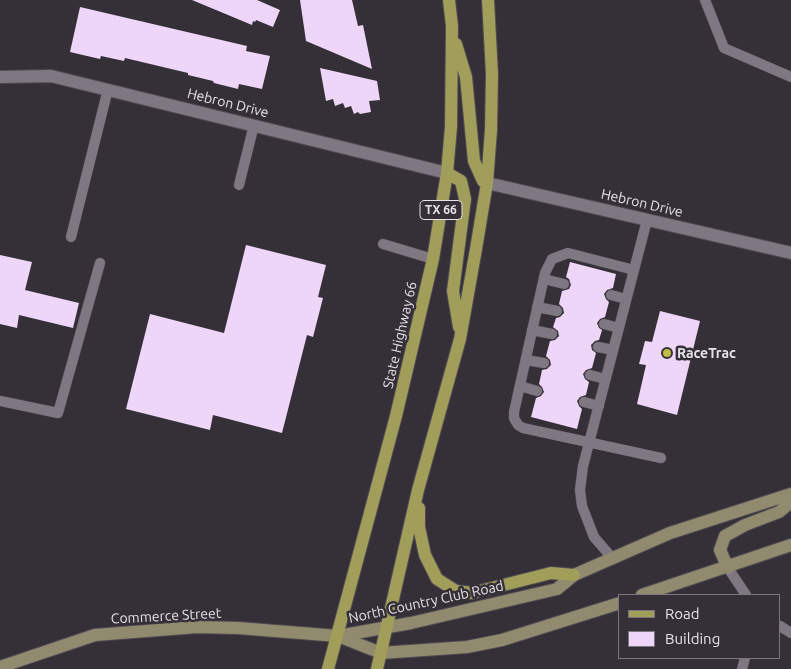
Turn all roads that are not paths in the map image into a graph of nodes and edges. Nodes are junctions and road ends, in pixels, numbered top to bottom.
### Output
1 (449, 0) edge
2 (488, 0) edge
3 (704, 0) edge
4 (452, 32) junction
5 (0, 77) edge
6 (791, 77) edge
7 (108, 90) junction
8 (254, 125) junction
9 (447, 173) junction
10 (487, 183) junction
11 (239, 185) dead end
12 (647, 220) junction
13 (71, 237) dead end
14 (383, 244) dead end
15 (791, 253) edge
16 (434, 258) junction
17 (100, 263) dead end
18 (634, 270) junction
19 (544, 279) junction
20 (564, 284) dead end
21 (611, 295) dead end
22 (626, 299) junction
23 (538, 307) junction
24 (557, 311) dead end
25 (604, 324) dead end
26 (619, 328) junction
27 (532, 330) junction
28 (552, 334) dead end
29 (460, 339) junction
30 (598, 347) dead end
31 (613, 350) junction
32 (526, 360) junction
33 (544, 363) dead end
34 (590, 375) dead end
35 (605, 379) junction
36 (520, 386) junction
37 (537, 391) dead end
38 (0, 401) edge
39 (584, 402) dead end
40 (599, 406) junction
41 (589, 443) junction
42 (661, 458) dead end
43 (418, 490) junction
44 (791, 494) edge
45 (791, 502) edge
46 (791, 546) edge
47 (612, 559) junction
48 (728, 568) junction
49 (574, 575) junction
50 (645, 594) edge
51 (745, 594) edge
52 (618, 603) edge
53 (385, 627) junction
54 (338, 636) junction
55 (381, 652) junction
56 (0, 667) edge
57 (328, 669) edge
58 (377, 669) edge

1 - 4 main road, State Highway 66 / TX 66
2 - 10 main road, TX 66
3 - 6 lane
4 - 9 main road, State Highway 66 / TX 66
4 - 10 main road
5 - 7 street, Hebron Drive
7 - 8 street, Hebron Drive
7 - 13 lane
8 - 9 street, Hebron Drive
8 - 11 lane
9 - 16 main road, State Highway 66 / TX 66
9 - 29 main road
10 - 12 street, Hebron Drive
10 - 29 main road, TX 66
12 - 15 street, Hebron Drive
12 - 18 lane
14 - 16 lane
16 - 54 main road, State Highway 66 / TX 66
17 - 38 lane
18 - 19 lane
18 - 22 lane
19 - 20 lane
19 - 23 lane
21 - 22 lane
22 - 26 lane
23 - 24 lane
23 - 27 lane
25 - 26 lane
26 - 31 lane
27 - 28 lane
27 - 32 lane
29 - 43 main road, TX 66
30 - 31 lane
31 - 35 lane
32 - 33 lane
32 - 36 lane
34 - 35 lane
35 - 40 lane
36 - 37 lane
36 - 41 lane
39 - 40 lane
40 - 41 lane
41 - 42 lane
41 - 47 lane
43 - 49 main road
43 - 53 main road, TX 66
44 - 47 main road, North Country Club Road
45 - 48 main road
46 - 48 main road
47 - 49 main road, North Country Club Road
48 - 50 main road
48 - 51 lane
49 - 53 main road, North Country Club Road
52 - 55 main road, North Country Club Road
53 - 54 main road, North Country Club Road
53 - 55 main road, TX 66
54 - 55 main road, North Country Club Road
54 - 56 main road, Commerce Street
54 - 57 main road, State Highway 66 / TX 66
55 - 58 main road, TX 66

